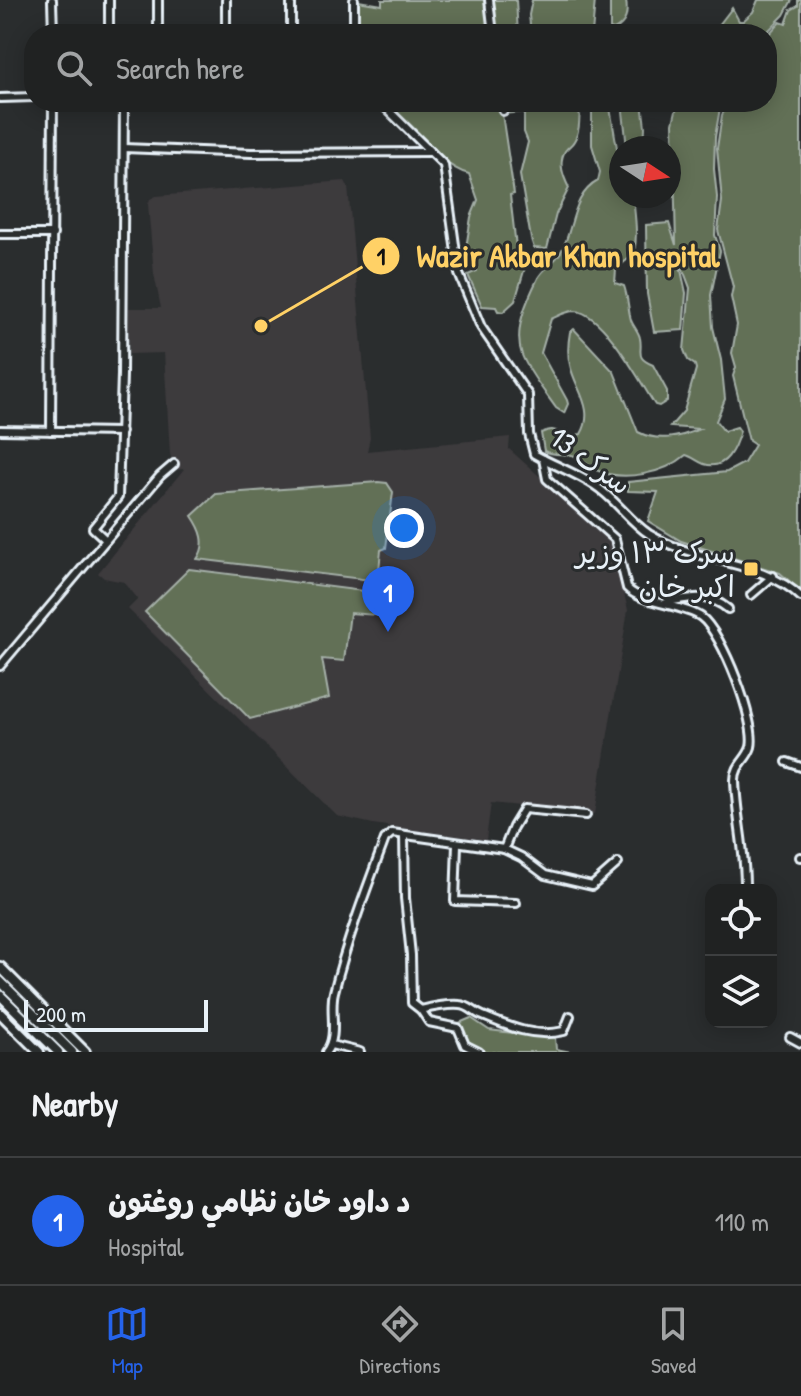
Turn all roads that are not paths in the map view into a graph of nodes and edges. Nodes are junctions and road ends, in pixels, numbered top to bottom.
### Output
1 (52, 0) edge
2 (109, 0) edge
3 (158, 0) edge
4 (226, 0) edge
5 (291, 0) edge
6 (354, 0) edge
7 (489, 0) edge
8 (53, 24) edge
9 (109, 24) edge
10 (158, 24) edge
11 (226, 24) edge
12 (291, 24) edge
13 (354, 24) edge
14 (492, 24) edge
15 (24, 97) edge
16 (0, 98) edge
17 (53, 112) edge
18 (124, 112) edge
19 (390, 112) edge
20 (124, 148) junction
21 (431, 152) junction
22 (0, 234) edge
23 (53, 234) junction
24 (0, 430) edge
25 (51, 431) junction
26 (121, 432) junction
27 (543, 459) junction
28 (174, 464) dead end
29 (106, 540) junction
30 (773, 576) junction
31 (751, 595) dead end
32 (801, 597) edge
33 (664, 602) junction
34 (728, 609) dead end
35 (0, 666) edge
36 (787, 762) dead end
37 (801, 767) edge
38 (586, 815) dead end
39 (404, 835) junction
40 (457, 844) junction
41 (504, 849) junction
42 (618, 863) dead end
43 (745, 884) edge
44 (516, 903) dead end
45 (0, 967) edge
46 (0, 981) edge
47 (0, 995) edge
48 (421, 1010) junction
49 (0, 1013) edge
50 (570, 1016) dead end
51 (790, 1037) dead end
52 (801, 1043) edge
53 (331, 1045) junction
54 (39, 1052) edge
55 (58, 1052) edge
56 (72, 1052) edge
57 (85, 1052) edge
58 (326, 1052) edge
59 (360, 1052) edge
60 (479, 1052) edge

1 - 8 street
2 - 9 street
3 - 10 street
4 - 11 street
5 - 12 street
6 - 13 street
7 - 14 street
15 - 16 street
17 - 23 street
18 - 20 street
19 - 21 street, سرک 13
20 - 21 street
20 - 26 street
21 - 27 street, سرک 13
22 - 23 street
23 - 25 street
24 - 25 street
25 - 26 street
26 - 29 street
27 - 30 street, سرک 13
27 - 33 street
28 - 29 street
29 - 35 street
30 - 31 street
30 - 32 street, سرک 13
33 - 34 street
33 - 43 street
36 - 37 street
38 - 41 street
39 - 40 street
39 - 48 street
39 - 53 street
40 - 41 street
40 - 44 street
41 - 42 street
45 - 57 main road
46 - 56 main road
47 - 55 main road
48 - 50 street
48 - 60 street
49 - 54 main road
51 - 52 street
53 - 58 street
53 - 59 street

